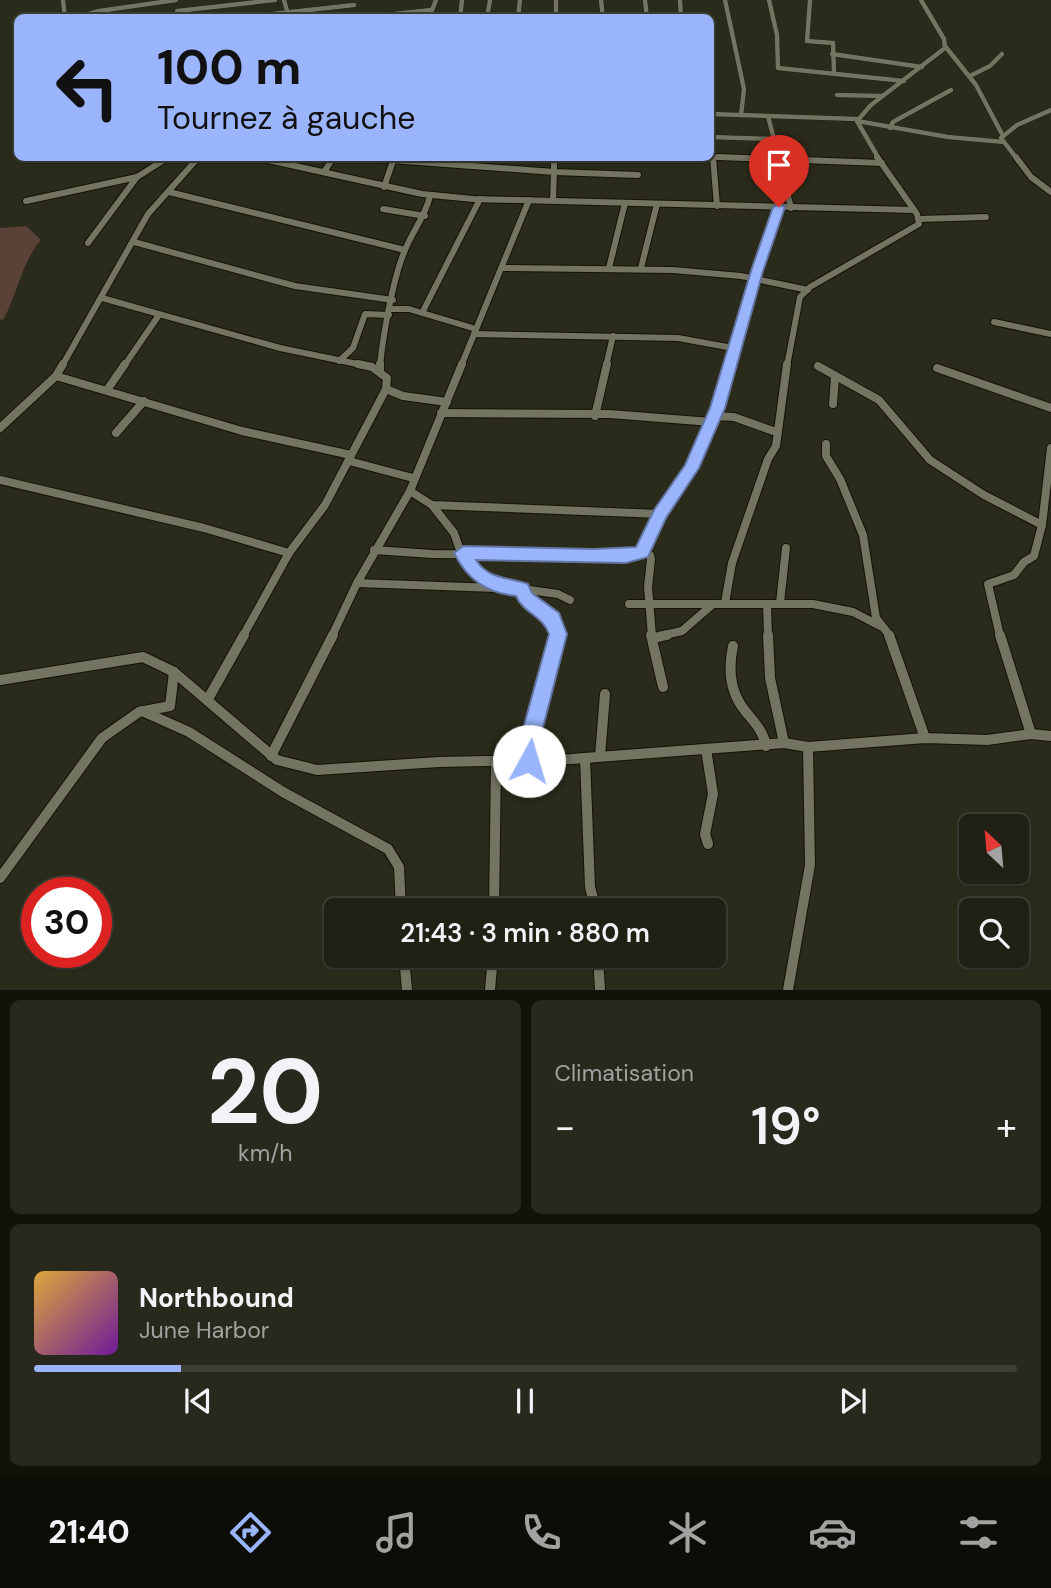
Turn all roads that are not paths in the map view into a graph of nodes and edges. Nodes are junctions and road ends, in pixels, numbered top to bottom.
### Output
1 (100, 0) edge
2 (174, 0) edge
3 (275, 0) edge
4 (436, 0) edge
5 (725, 0) edge
6 (769, 0) edge
7 (810, 0) edge
8 (921, 0) edge
9 (354, 5) dead end
10 (431, 10) junction
11 (99, 11) junction
12 (177, 11) junction
13 (89, 14) edge
14 (177, 14) edge
15 (295, 14) edge
16 (394, 14) edge
17 (430, 14) edge
18 (946, 46) junction
19 (832, 54) junction
20 (1002, 54) dead end
21 (922, 67) junction
22 (834, 72) junction
23 (970, 76) junction
24 (904, 81) junction
25 (951, 90) dead end
26 (837, 95) dead end
27 (882, 96) junction
28 (1051, 110) edge
29 (714, 114) edge
30 (741, 115) junction
31 (768, 116) junction
32 (857, 120) junction
33 (890, 128) junction
34 (1002, 135) junction
35 (714, 137) edge
36 (774, 139) junction
37 (1004, 142) junction
38 (714, 157) edge
39 (780, 160) junction
40 (162, 161) edge
41 (195, 161) edge
42 (273, 161) edge
43 (331, 161) edge
44 (393, 161) edge
45 (418, 161) edge
46 (554, 161) edge
47 (712, 161) edge
48 (882, 163) junction
49 (324, 172) junction
50 (554, 172) junction
51 (638, 175) dead end
52 (137, 177) junction
53 (384, 187) junction
54 (169, 192) junction
55 (1051, 192) edge
56 (430, 196) junction
57 (480, 199) junction
58 (529, 200) junction
59 (26, 201) dead end
60 (553, 201) junction
61 (625, 203) junction
62 (657, 204) junction
63 (718, 206) junction
64 (779, 207) junction
65 (791, 208) junction
66 (383, 209) dead end
67 (914, 209) junction
68 (425, 216) junction
69 (986, 217) dead end
70 (919, 219) junction
71 (134, 242) junction
72 (88, 243) dead end
73 (405, 250) junction
74 (502, 268) junction
75 (609, 268) junction
76 (641, 268) junction
77 (755, 278) junction
78 (808, 290) junction
79 (102, 298) junction
80 (393, 300) junction
81 (390, 312) junction
82 (422, 313) junction
83 (159, 315) junction
84 (994, 322) dead end
85 (475, 332) junction
86 (1051, 334) edge
87 (613, 336) junction
88 (733, 348) junction
89 (339, 361) junction
90 (818, 366) dead end
91 (937, 368) dead end
92 (380, 370) junction
93 (56, 376) junction
94 (835, 377) junction
95 (386, 389) junction
96 (107, 390) junction
97 (144, 401) junction
98 (447, 402) junction
99 (833, 404) dead end
100 (1051, 408) edge
101 (441, 413) junction
102 (595, 416) junction
103 (713, 419) junction
104 (0, 428) edge
105 (776, 432) junction
106 (116, 433) dead end
107 (826, 444) dead end
108 (1051, 448) edge
109 (350, 458) junction
110 (413, 478) junction
111 (0, 480) edge
112 (411, 491) junction
113 (432, 505) junction
114 (660, 514) junction
115 (1042, 525) junction
116 (786, 548) dead end
117 (374, 550) junction
118 (642, 552) junction
119 (289, 553) junction
120 (462, 553) junction
121 (357, 583) junction
122 (501, 587) junction
123 (522, 589) junction
124 (570, 600) dead end
125 (725, 603) junction
126 (780, 603) junction
127 (629, 604) dead end
128 (650, 604) junction
129 (713, 604) junction
130 (767, 604) junction
131 (883, 627) junction
132 (654, 638) junction
133 (733, 646) dead end
134 (174, 672) junction
135 (0, 680) edge
136 (663, 687) dead end
137 (605, 695) dead end
138 (208, 699) junction
139 (142, 711) junction
140 (1031, 734) junction
141 (1051, 736) edge
142 (925, 738) junction
143 (784, 743) junction
144 (766, 746) junction
145 (808, 747) junction
146 (706, 749) junction
147 (271, 756) junction
148 (600, 757) junction
149 (585, 758) junction
150 (529, 761) junction
151 (496, 762) junction
152 (708, 844) dead end
153 (0, 878) edge
154 (400, 898) edge
155 (494, 898) edge
156 (593, 898) edge
157 (405, 968) edge
158 (492, 968) edge
159 (599, 968) edge
160 (407, 989) edge
161 (490, 989) edge
162 (600, 989) edge
163 (788, 989) edge

1 - 11 street
2 - 11 street
2 - 12 street
3 - 12 street
4 - 10 street
5 - 30 street
6 - 22 street
7 - 19 street
8 - 18 street
9 - 15 street
10 - 16 street
10 - 17 street
11 - 13 street
12 - 14 street
18 - 21 street
18 - 23 street
19 - 21 street
19 - 22 street
20 - 23 street
21 - 24 street
22 - 24 street
23 - 34 street
24 - 27 street
25 - 33 street
26 - 27 street
27 - 32 street
28 - 34 street
29 - 30 street
30 - 31 street
31 - 32 street
31 - 36 street
32 - 33 street
32 - 48 street
33 - 37 street
34 - 37 street
35 - 36 street
36 - 39 street
37 - 55 street
38 - 39 street
39 - 48 street
39 - 65 street
40 - 52 street
41 - 54 street
42 - 49 street
43 - 49 street
44 - 53 street
45 - 50 street
46 - 50 street
47 - 63 street
48 - 67 street
49 - 53 street
50 - 51 street
50 - 60 street
52 - 59 street
52 - 72 street
53 - 56 street
54 - 71 street
54 - 73 street
56 - 57 street
56 - 68 street
57 - 58 street
57 - 82 street
58 - 60 street
58 - 74 street
60 - 61 street
61 - 62 street
61 - 75 street
62 - 63 street
62 - 76 street
63 - 64 street
64 - 65 street
64 - 77 street
65 - 67 street
66 - 68 street
67 - 70 street
68 - 73 street
69 - 70 street
70 - 78 street
71 - 79 street
71 - 80 street
73 - 80 street
74 - 75 street
74 - 85 street
75 - 76 street
76 - 77 street
77 - 78 street
77 - 88 street
78 - 105 street
79 - 83 street
79 - 93 street
80 - 81 street
81 - 82 street
81 - 89 street
81 - 92 street
82 - 85 street
83 - 89 street
83 - 96 street
84 - 86 street
85 - 87 street
85 - 98 street
87 - 88 street
87 - 102 street
88 - 103 street
89 - 92 street
90 - 94 street
91 - 100 street
92 - 95 street
93 - 96 street
93 - 104 street
94 - 99 street
94 - 115 street
95 - 98 street
95 - 109 street
96 - 97 street
97 - 106 street
97 - 109 street
98 - 101 street
101 - 102 street
101 - 110 street
102 - 103 street
103 - 105 street
103 - 114 street
105 - 125 street
107 - 131 street
108 - 115 street
109 - 110 street
109 - 119 street
110 - 112 street
111 - 119 street
112 - 113 street
112 - 117 street
113 - 114 street
113 - 120 street
114 - 118 street
115 - 140 street
116 - 126 street
117 - 120 street
117 - 121 street
118 - 120 street
118 - 128 street
119 - 138 street
120 - 122 street
121 - 122 street
121 - 147 street
122 - 123 street
123 - 124 street
123 - 150 street
125 - 129 street
125 - 130 street
126 - 130 street
126 - 131 street
127 - 128 street
128 - 129 street
128 - 132 street
129 - 132 street
130 - 143 street
131 - 142 street
132 - 136 street
133 - 144 street
134 - 135 street
134 - 138 street
134 - 139 street
137 - 148 street
138 - 147 street
139 - 153 street
139 - 154 street
140 - 141 street
140 - 142 street
142 - 145 street
143 - 144 street
143 - 145 street
144 - 146 street
145 - 163 street
146 - 148 street
146 - 152 street
147 - 151 street
148 - 149 street
149 - 150 street
149 - 156 street
150 - 151 street
151 - 155 street
157 - 160 street
158 - 161 street
159 - 162 street

